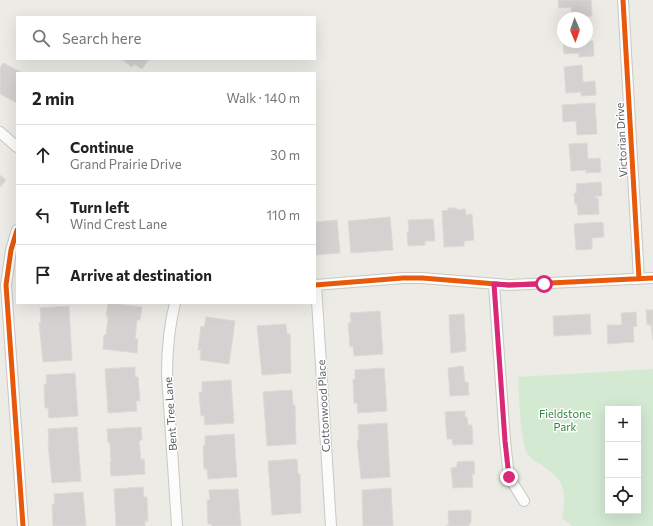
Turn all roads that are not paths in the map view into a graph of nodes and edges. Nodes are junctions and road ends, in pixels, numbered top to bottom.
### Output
1 (623, 0) edge
2 (0, 132) edge
3 (16, 146) edge
4 (16, 233) edge
5 (653, 278) edge
6 (639, 279) junction
7 (494, 284) junction
8 (316, 285) edge
9 (175, 304) edge
10 (524, 501) dead end
11 (23, 526) edge
12 (178, 526) edge
13 (331, 526) edge

1 - 6 street, Victorian Drive
2 - 3 street
4 - 11 street
5 - 6 street
6 - 7 street
7 - 8 street
7 - 10 street
8 - 13 street, Cottonwood Place
9 - 12 street, Bent Tree Lane

